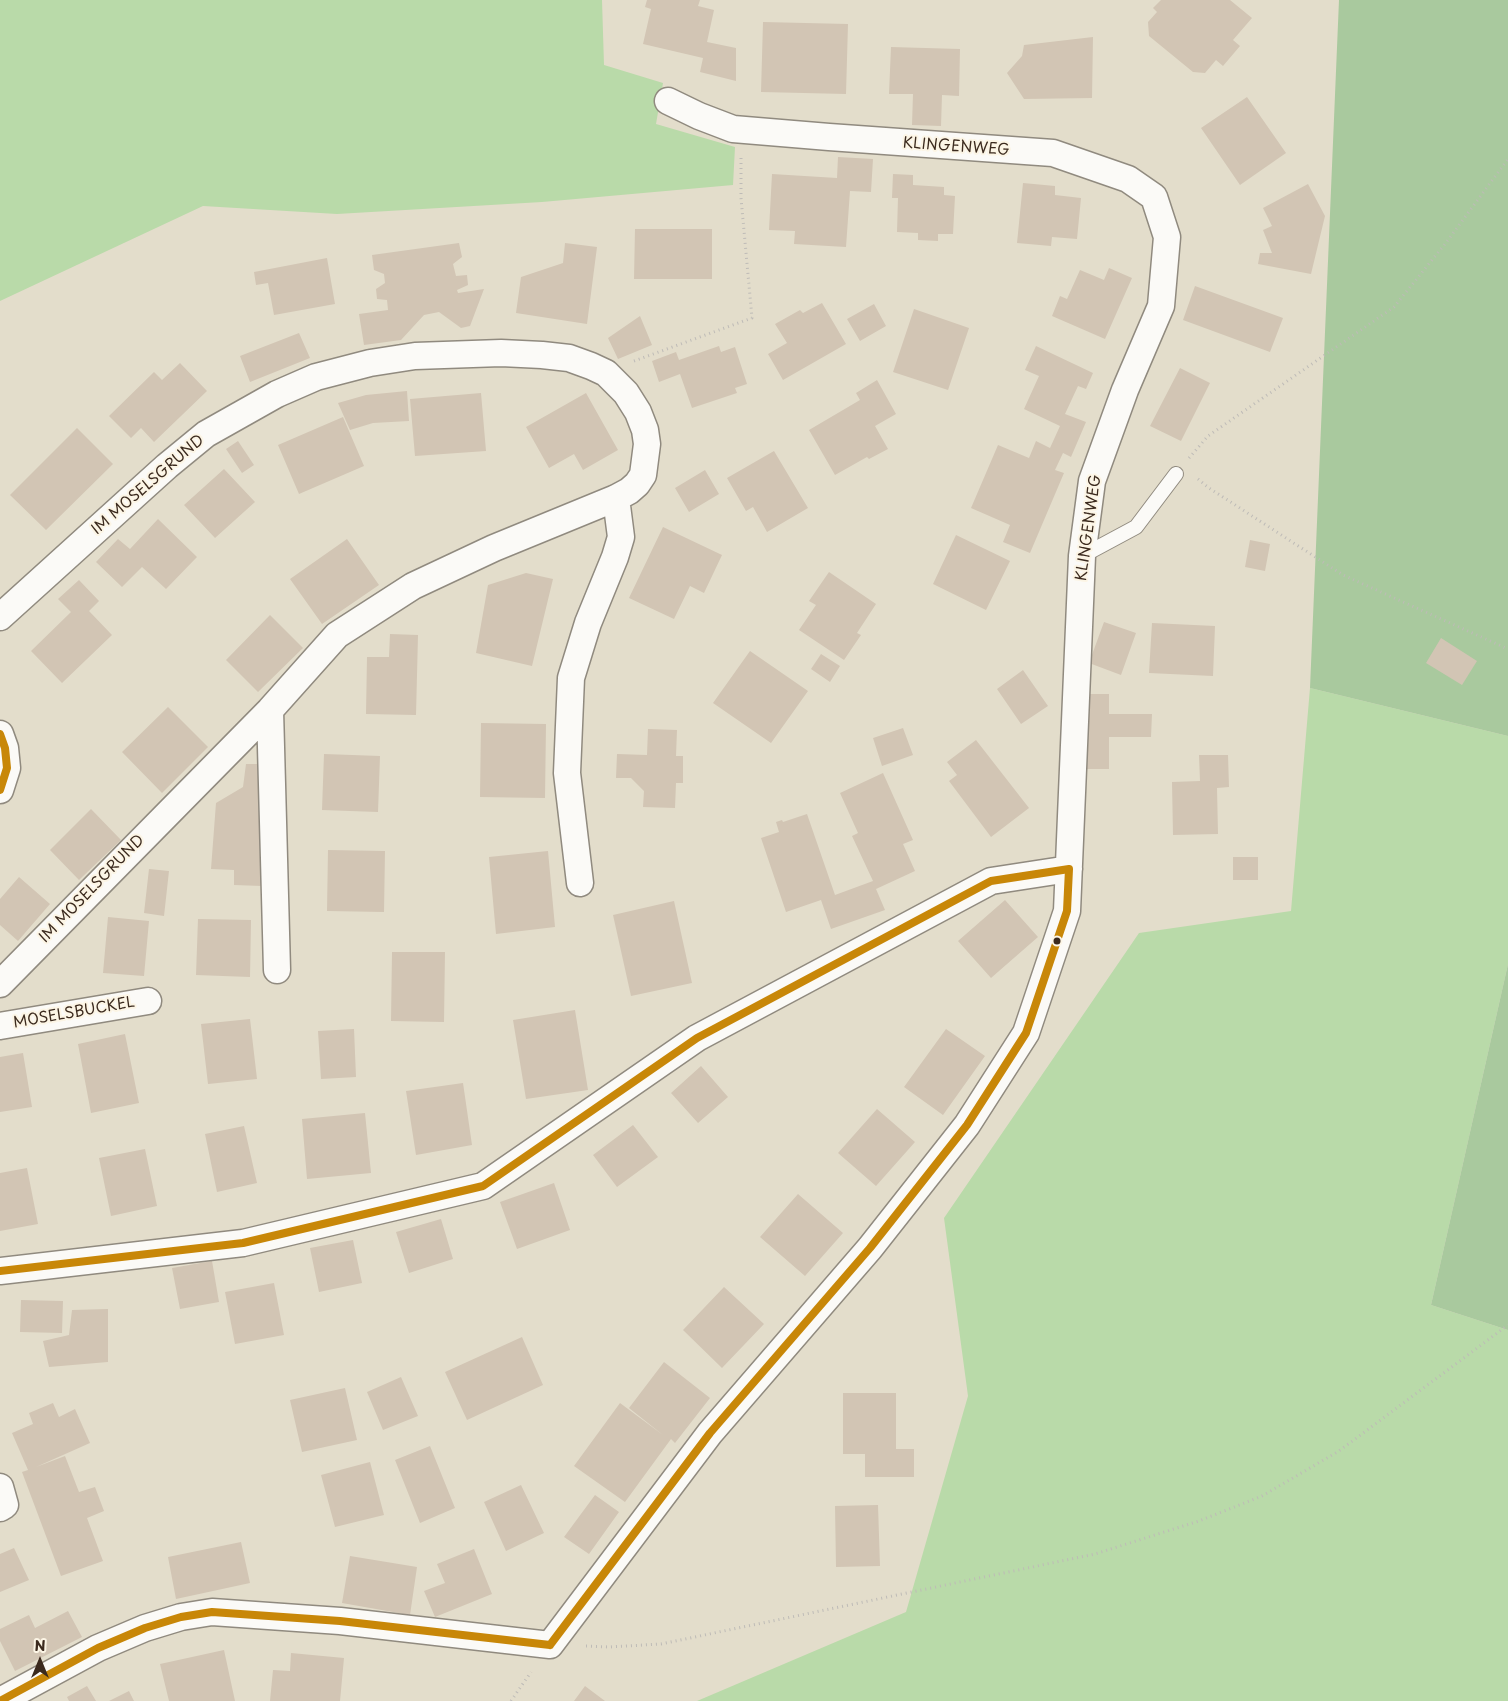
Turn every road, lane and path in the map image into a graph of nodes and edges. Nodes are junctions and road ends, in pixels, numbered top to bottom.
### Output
1 (668, 101) dead end
2 (737, 140) junction
3 (1508, 159) edge
4 (626, 364) dead end
5 (1176, 474) joint
6 (1209, 488) dead end
7 (616, 498) junction
8 (1082, 556) junction
9 (0, 617) edge
10 (1508, 649) edge
11 (270, 710) junction
12 (0, 734) edge
13 (0, 790) edge
14 (1069, 869) junction
15 (580, 883) dead end
16 (277, 970) dead end
17 (0, 984) edge
18 (148, 1001) dead end
19 (0, 1026) edge
20 (0, 1271) edge
21 (1508, 1326) edge
22 (0, 1487) edge
23 (0, 1508) edge
24 (550, 1645) junction
25 (0, 1700) edge

1 - 2 street, KLINGENWEG
2 - 4 path
2 - 8 street, KLINGENWEG
3 - 5 path
5 - 8 lane
6 - 10 path
7 - 9 street, IM MOSELSGRUND
7 - 11 street, IM MOSELSGRUND
7 - 15 street
8 - 14 street, KLINGENWEG
11 - 16 street
11 - 17 street, IM MOSELSGRUND
12 - 13 street
14 - 20 street
14 - 24 street, KLINGENWEG
18 - 19 street, MOSELSBUCKEL
21 - 24 path
22 - 23 street
24 - 25 street

